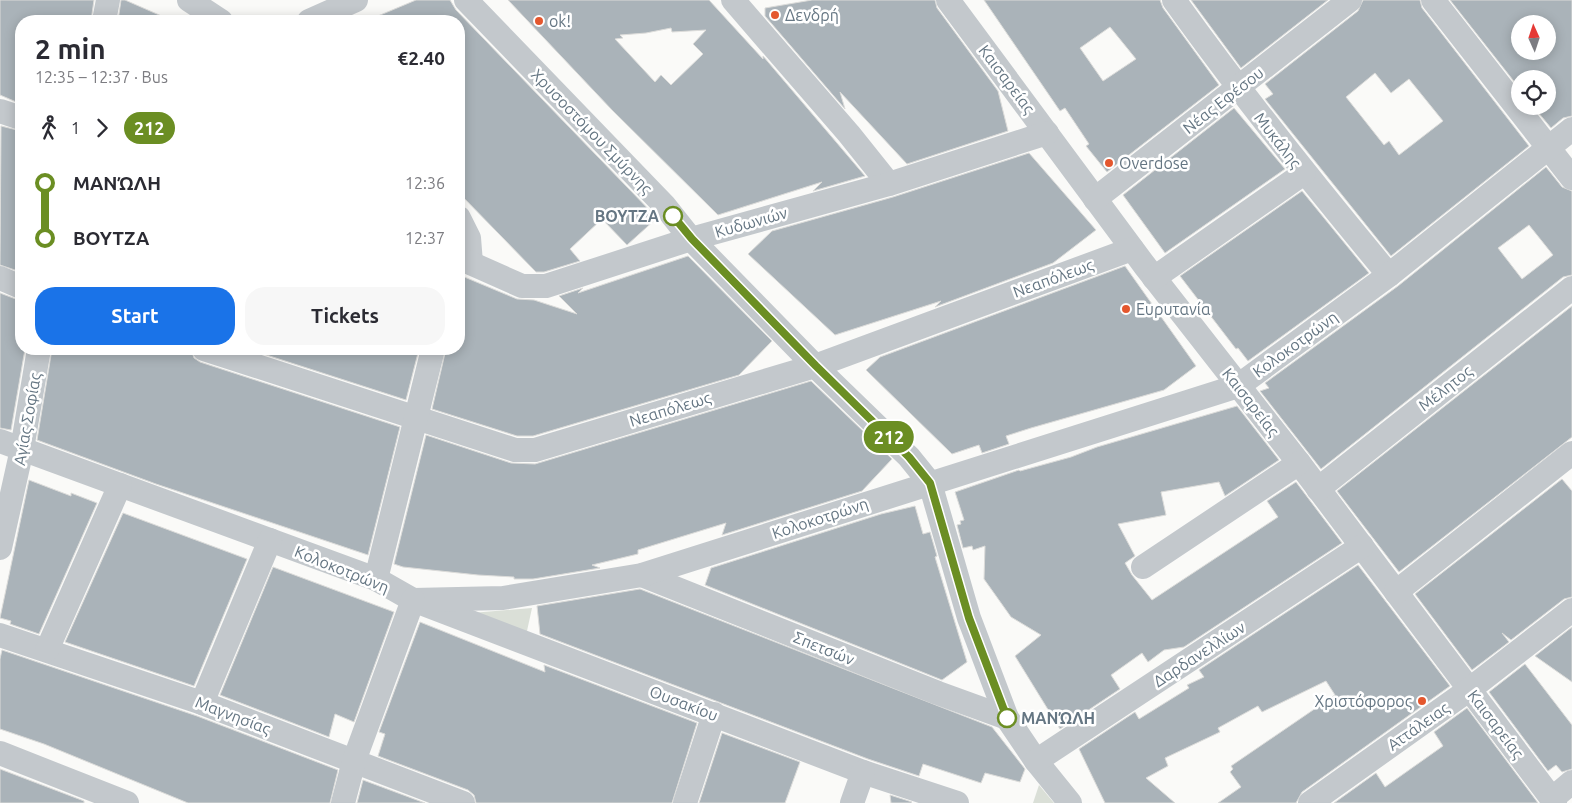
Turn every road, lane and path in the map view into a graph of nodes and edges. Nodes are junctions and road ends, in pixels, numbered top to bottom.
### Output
1 (108, 0) edge
2 (189, 0) edge
3 (356, 0) edge
4 (466, 0) edge
5 (734, 0) edge
6 (948, 0) edge
7 (1174, 0) edge
8 (1350, 0) edge
9 (1433, 0) edge
10 (105, 15) edge
11 (212, 15) edge
12 (322, 15) edge
13 (1237, 89) junction
14 (0, 111) edge
15 (15, 116) edge
16 (1572, 129) edge
17 (1047, 133) junction
18 (1549, 148) junction
19 (1304, 173) junction
20 (1572, 178) edge
21 (889, 184) junction
22 (1095, 199) junction
23 (465, 230) edge
24 (692, 239) junction
25 (1132, 249) junction
26 (465, 260) edge
27 (1389, 275) junction
28 (0, 278) edge
29 (1154, 278) junction
30 (15, 284) edge
31 (1572, 288) edge
32 (38, 355) edge
33 (222, 355) edge
34 (432, 355) edge
35 (816, 366) junction
36 (1238, 386) junction
37 (417, 419) junction
38 (0, 441) edge
39 (22, 449) junction
40 (1572, 453) edge
41 (1299, 463) junction
42 (930, 483) junction
43 (120, 485) junction
44 (1318, 489) junction
45 (270, 540) junction
46 (1362, 546) junction
47 (0, 548) edge
48 (1143, 567) dead end
49 (642, 575) junction
50 (376, 579) junction
51 (1396, 592) junction
52 (413, 600) junction
53 (1572, 610) edge
54 (0, 635) edge
55 (47, 650) junction
56 (1470, 689) junction
57 (202, 703) junction
58 (714, 714) junction
59 (1007, 718) junction
60 (0, 753) edge
61 (354, 761) junction
62 (1036, 761) junction
63 (864, 772) junction
64 (1572, 782) edge
65 (1553, 801) edge
66 (127, 803) edge
67 (343, 803) edge
68 (463, 803) edge
69 (685, 803) edge
70 (852, 803) edge
71 (957, 803) edge
72 (1070, 803) edge
73 (1310, 803) edge

1 - 10 street
2 - 11 street
3 - 12 street
4 - 24 street, Χρυσοστόμου Σμύρνης
5 - 21 street
6 - 17 street, Καισαρείας
7 - 13 street, Μυκάλης
8 - 13 street, Νέας Εφέσου
9 - 18 street
13 - 19 street, Μυκάλης
13 - 22 street, Νέας Εφέσου
14 - 15 street
16 - 18 street, Κολοκοτρώνη
17 - 21 street, Κυδωνιών
17 - 22 street, Καισαρείας
18 - 20 street
18 - 27 street, Κολοκοτρώνη
19 - 27 street, Μυκάλης
19 - 29 street
21 - 24 street, Κυδωνιών
22 - 25 street, Καισαρείας
23 - 26 street
24 - 26 street, Κυδωνιών
24 - 35 street, Χρυσοστόμου Σμύρνης
25 - 29 street, Καισαρείας
25 - 35 street, Νεαπόλεως
27 - 36 street, Κολοκοτρώνη
28 - 30 street
29 - 36 street, Καισαρείας
31 - 44 street, Μέλητος
32 - 39 street, Αγίας Σοφίας
33 - 37 street, Νεαπόλεως
34 - 37 street
35 - 37 street, Νεαπόλεως
35 - 42 street, Χρυσοστόμου Σμύρνης
36 - 41 street, Καισαρείας
36 - 42 street, Κολοκοτρώνη
37 - 50 street
38 - 39 street, Κολοκοτρώνη
39 - 43 street, Κολοκοτρώνη
39 - 47 street, Αγίας Σοφίας
40 - 51 street
41 - 44 street, Καισαρείας
41 - 48 street
42 - 49 street, Κολοκοτρώνη
42 - 59 street, Χρυσοστόμου Σμύρνης
43 - 45 street, Κολοκοτρώνη
43 - 55 street
44 - 46 street, Καισαρείας
45 - 50 street, Κολοκοτρώνη
45 - 57 street
46 - 51 street, Καισαρείας
46 - 62 street, Δαρδανελλίων
49 - 52 street, Κολοκοτρώνη
49 - 59 street, Σπετσών
50 - 52 street, Κολοκοτρώνη
51 - 56 street, Καισαρείας
52 - 58 street, Ουσακίου
52 - 61 street
53 - 56 street, Αττάλειας
54 - 55 street, Μαγνησίας
55 - 57 street, Μαγνησίας
56 - 65 street, Καισαρείας
56 - 73 street, Αττάλειας
57 - 61 street, Μαγνησίας
58 - 63 street, Ουσακίου
58 - 69 street
59 - 62 street, Χρυσοστόμου Σμύρνης
60 - 66 street
61 - 67 street
61 - 68 street, Μαγνησίας
62 - 72 street, Χρυσοστόμου Σμύρνης
63 - 70 street
63 - 71 street, Ουσακίου
64 - 65 street

